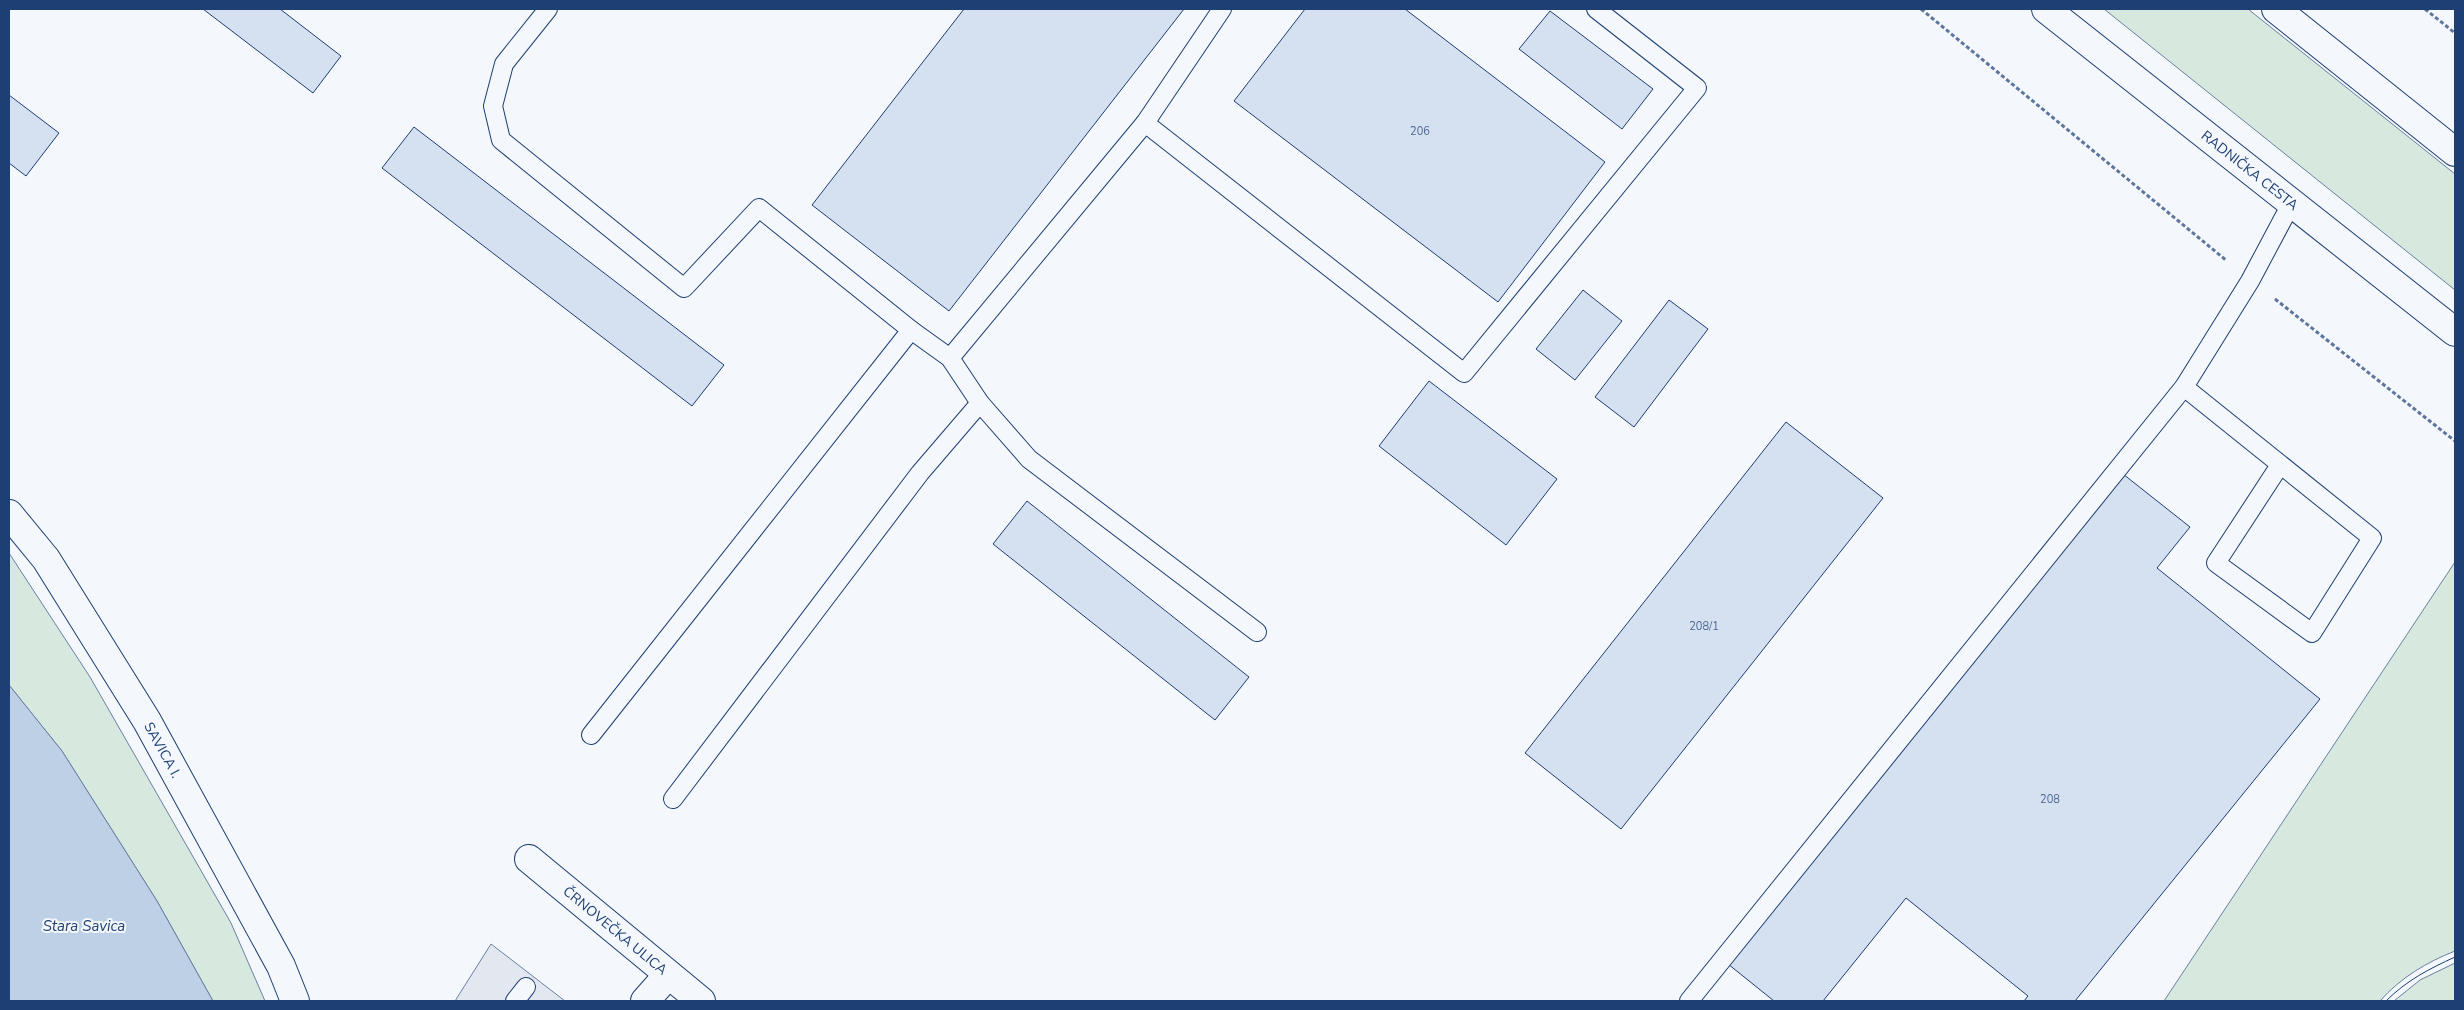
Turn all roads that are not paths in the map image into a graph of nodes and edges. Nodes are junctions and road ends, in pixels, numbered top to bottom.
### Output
1 (548, 9) edge
2 (1222, 9) edge
3 (1596, 9) edge
4 (2046, 9) edge
5 (2276, 9) edge
6 (1144, 122) junction
7 (2455, 152) edge
8 (2291, 204) junction
9 (910, 330) junction
10 (2455, 332) edge
11 (950, 358) junction
12 (2184, 387) junction
13 (980, 403) junction
14 (2280, 465) junction
15 (9, 514) edge
16 (1256, 632) dead end
17 (591, 735) dead end
18 (674, 799) dead end
19 (529, 860) dead end
20 (668, 975) junction
21 (526, 987) dead end
22 (294, 1001) edge
23 (515, 1001) edge
24 (646, 1001) edge
25 (701, 1001) edge
26 (1689, 1001) edge

1 - 9 lane
2 - 6 lane
3 - 6 lane
4 - 8 street, RADNIČKA CESTA
5 - 7 street
6 - 11 lane
8 - 10 street, RADNIČKA CESTA
8 - 12 lane
9 - 11 lane
9 - 17 lane
11 - 13 lane
12 - 14 lane
12 - 26 lane
13 - 16 lane
13 - 18 lane
14 - 14 lane
15 - 22 street, SAVICA I.
19 - 20 street, ČRNOVEČKA ULICA
20 - 24 street
20 - 25 street, ČRNOVEČKA ULICA
21 - 23 lane

